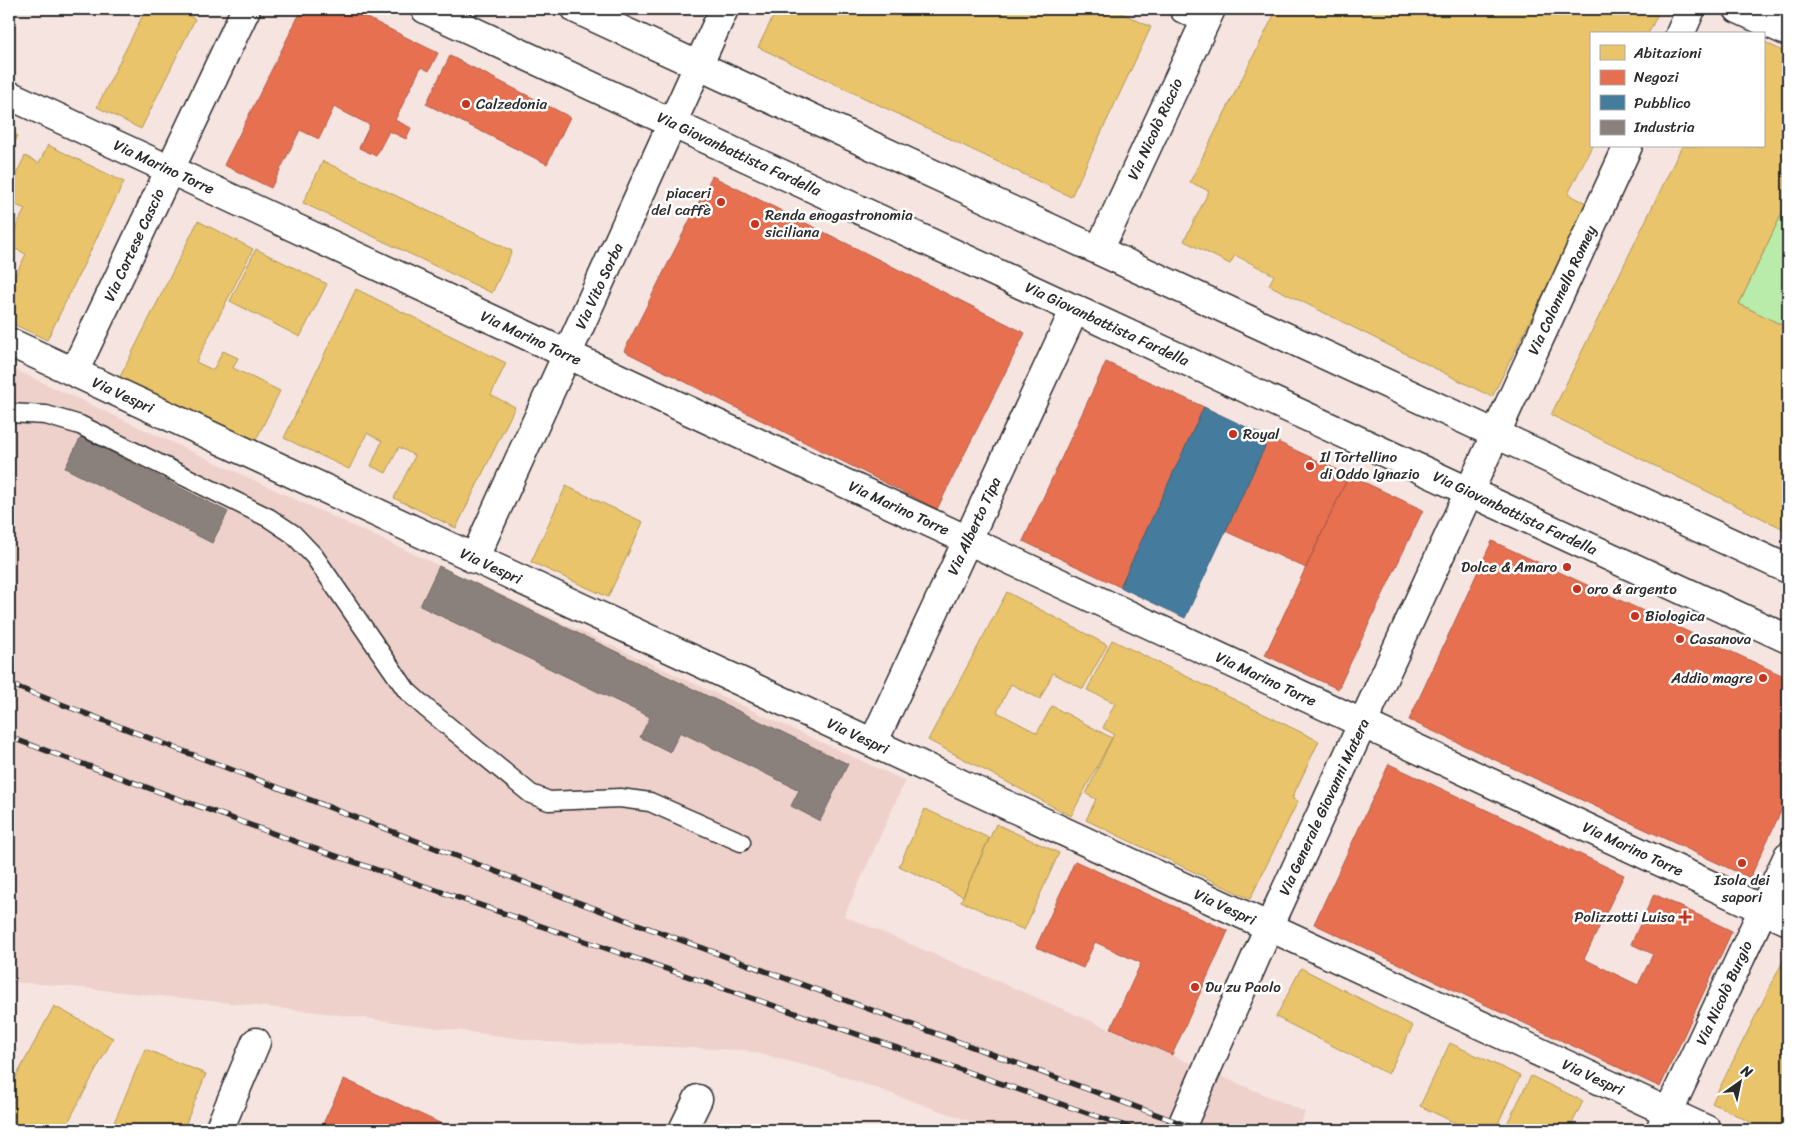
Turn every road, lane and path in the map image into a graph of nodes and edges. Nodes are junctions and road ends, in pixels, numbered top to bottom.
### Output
1 (246, 9) edge
2 (425, 9) edge
3 (576, 9) edge
4 (724, 9) edge
5 (1691, 9) edge
6 (1738, 9) edge
7 (1201, 12) edge
8 (1681, 32) edge
9 (1788, 32) edge
10 (698, 65) junction
11 (9, 95) edge
12 (673, 123) junction
13 (1627, 148) edge
14 (170, 170) junction
15 (1099, 250) junction
16 (1075, 309) junction
17 (9, 342) edge
18 (567, 355) junction
19 (74, 372) junction
20 (9, 413) edge
21 (1496, 434) junction
22 (1469, 492) junction
23 (967, 540) junction
24 (474, 559) junction
25 (1788, 569) edge
26 (1788, 639) edge
27 (1362, 724) junction
28 (873, 743) junction
29 (741, 842) dead end
30 (1788, 856) edge
31 (1763, 910) junction
32 (1788, 921) edge
33 (1269, 927) junction
34 (256, 1042) dead end
35 (698, 1099) dead end
36 (1664, 1121) edge
37 (1181, 1127) edge
38 (219, 1130) edge
39 (684, 1130) edge
40 (1707, 1130) edge

1 - 14 street, Via Cortese Cascio
2 - 12 street, Via Giovanbattista Fardella
3 - 10 street
4 - 10 street, Via Vito Sorba
5 - 8 street
6 - 9 street
7 - 15 street, Via Nicolò Riccio
10 - 12 street, Via Vito Sorba
10 - 15 street
11 - 14 street, Via Marino Torre
12 - 16 street, Via Giovanbattista Fardella
12 - 18 street, Via Vito Sorba
13 - 21 street, Via Colonnello Romey
14 - 18 street, Via Marino Torre
14 - 19 street, Via Cortese Cascio
15 - 21 street
16 - 22 street, Via Giovanbattista Fardella
16 - 23 street, Via Alberto Tipa
17 - 19 street, Via Vespri
18 - 23 street, Via Marino Torre
18 - 24 street, Via Vito Sorba
19 - 24 street, Via Vespri
20 - 29 lane
21 - 22 street, Via Colonnello Romey
21 - 25 street
22 - 26 street, Via Giovanbattista Fardella
22 - 27 street, Via Generale Giovanni Matera
23 - 27 street, Via Marino Torre
23 - 28 street, Via Alberto Tipa
24 - 28 street, Via Vespri
27 - 31 street, Via Marino Torre
27 - 33 street, Via Generale Giovanni Matera
28 - 33 street, Via Vespri
30 - 31 street, Via Nicolò Burgio
31 - 32 street, Via Marino Torre
31 - 36 street, Via Nicolò Burgio
33 - 36 street, Via Vespri
33 - 37 street, Via Generale Giovanni Matera
34 - 38 street
35 - 39 street
36 - 40 street, Via Vespri

